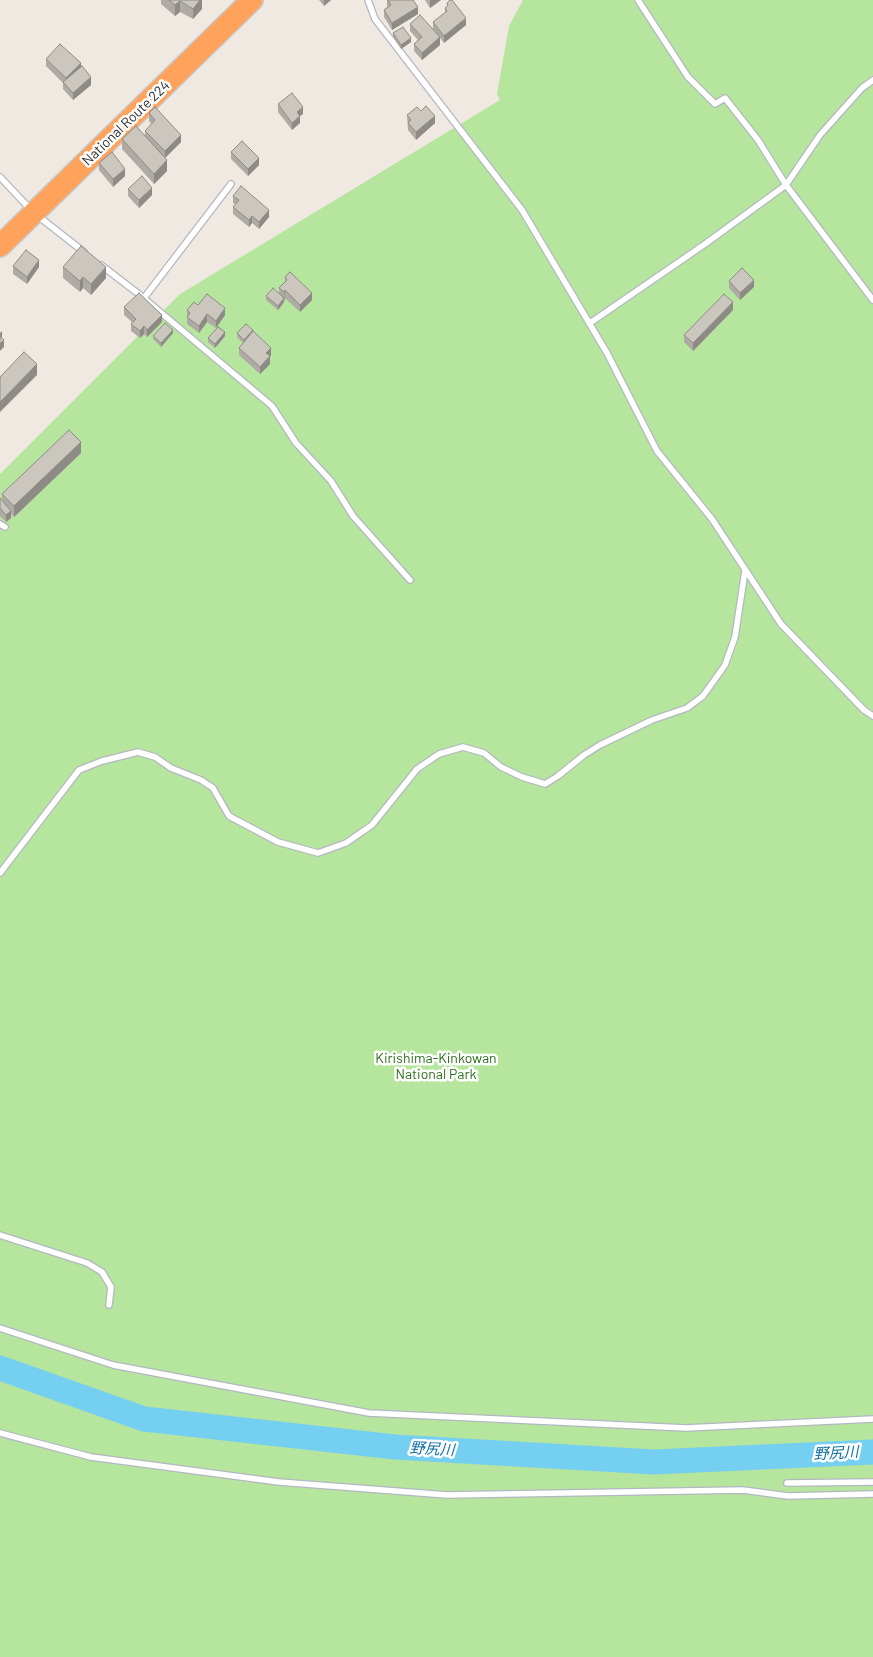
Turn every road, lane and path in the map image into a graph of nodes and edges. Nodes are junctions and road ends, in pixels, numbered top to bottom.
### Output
1 (252, 0) edge
2 (368, 0) edge
3 (638, 0) edge
4 (873, 80) edge
5 (0, 177) edge
6 (231, 184) dead end
7 (786, 185) junction
8 (33, 212) junction
9 (0, 246) edge
10 (86, 254) edge
11 (94, 260) edge
12 (144, 298) junction
13 (873, 300) edge
14 (590, 323) junction
15 (745, 571) junction
16 (410, 580) dead end
17 (873, 716) edge
18 (0, 874) edge
19 (0, 1235) edge
20 (109, 1305) dead end
21 (0, 1328) edge
22 (873, 1419) edge
23 (0, 1433) edge
24 (873, 1482) edge
25 (787, 1483) dead end
26 (873, 1494) edge

1 - 8 highway, National Route 224
2 - 14 lane
3 - 7 lane
4 - 7 lane
5 - 8 lane
6 - 12 lane
7 - 13 lane
7 - 14 lane
8 - 9 highway, National Route 224
8 - 10 lane
11 - 12 lane
12 - 16 lane
14 - 15 lane
15 - 17 lane
15 - 18 lane
19 - 20 lane
21 - 22 lane
23 - 26 lane
24 - 25 lane

